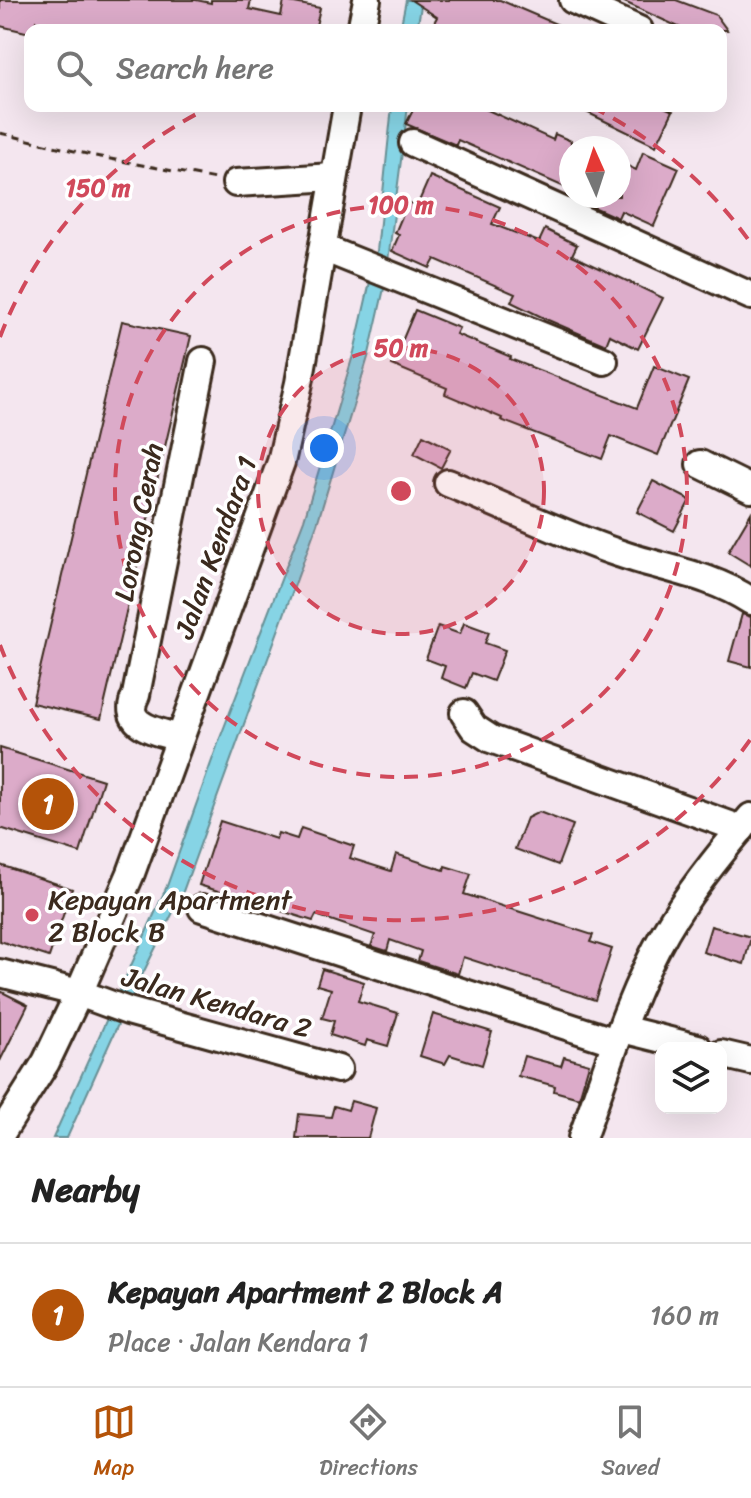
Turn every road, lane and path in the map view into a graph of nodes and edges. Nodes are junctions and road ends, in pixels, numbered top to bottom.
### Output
1 (367, 0) edge
2 (573, 0) edge
3 (362, 24) edge
4 (626, 24) edge
5 (346, 112) edge
6 (0, 133) edge
7 (413, 143) dead end
8 (333, 177) junction
9 (236, 183) joint
10 (323, 248) junction
11 (751, 296) edge
12 (203, 361) dead end
13 (604, 361) dead end
14 (700, 464) dead end
15 (448, 483) dead end
16 (751, 489) edge
17 (751, 601) edge
18 (464, 713) dead end
19 (181, 732) junction
20 (746, 823) edge
21 (202, 908) dead end
22 (0, 973) edge
23 (79, 993) junction
24 (619, 1035) junction
25 (662, 1042) edge
26 (727, 1055) edge
27 (751, 1061) edge
28 (338, 1069) dead end
29 (0, 1135) edge
30 (582, 1138) edge

1 - 3 street
2 - 4 street
5 - 8 street, Jalan Kendara 1
6 - 9 path
7 - 11 street
8 - 9 street
8 - 10 street, Jalan Kendara 1
10 - 13 street
10 - 19 street, Jalan Kendara 1
12 - 19 street, Lorong Cerah
14 - 16 street
15 - 17 street
18 - 20 street
19 - 23 street, Jalan Kendara 1
20 - 24 street
21 - 24 street
22 - 23 street, Jalan Kendara 2
23 - 28 street, Jalan Kendara 2
23 - 29 street, Jalan Kendara 1
24 - 25 street
24 - 30 street
26 - 27 street

